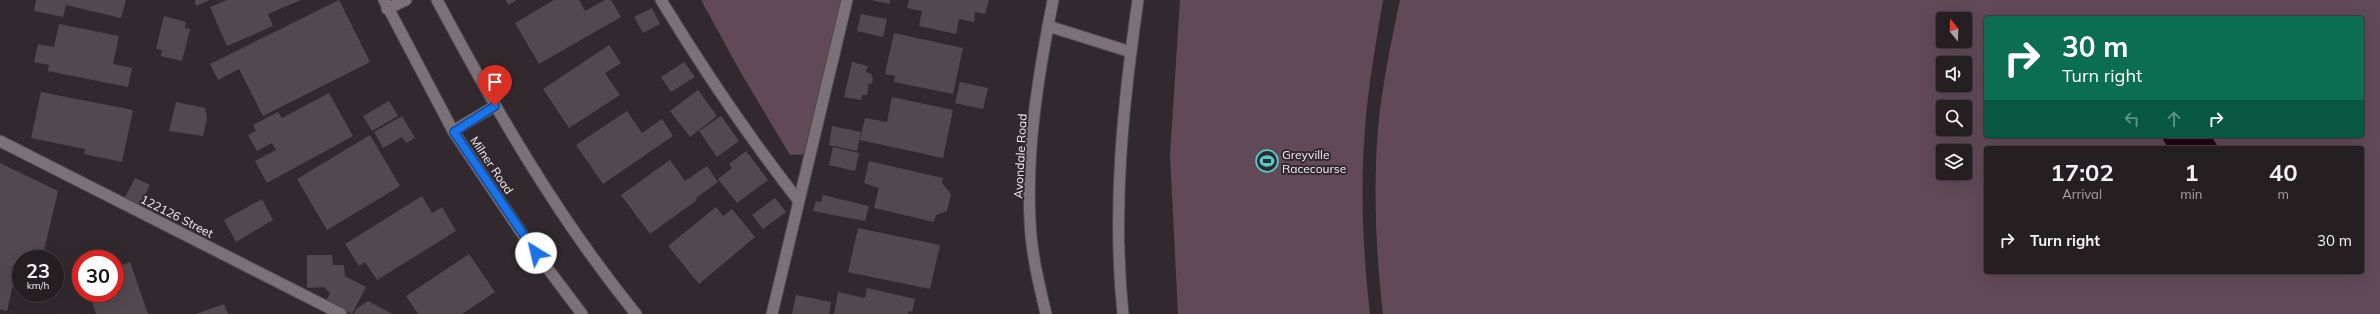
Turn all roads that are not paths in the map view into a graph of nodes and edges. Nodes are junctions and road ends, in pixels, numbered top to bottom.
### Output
1 (406, 0) edge
2 (437, 0) edge
3 (661, 0) edge
4 (847, 0) edge
5 (1053, 0) edge
6 (1138, 0) edge
7 (385, 4) edge
8 (1048, 26) junction
9 (1130, 52) junction
10 (495, 106) junction
11 (454, 132) junction
12 (0, 141) edge
13 (798, 200) junction
14 (341, 314) edge
15 (582, 314) edge
16 (636, 314) edge
17 (772, 314) edge
18 (1046, 314) edge
19 (1123, 314) edge

1 - 7 street
2 - 10 street
3 - 13 street
4 - 13 street
5 - 8 street, Avondale Road
6 - 9 street
7 - 11 street, Milner Road
8 - 9 street
8 - 18 street, Avondale Road
9 - 19 street
10 - 11 street
10 - 16 street
11 - 15 street, Milner Road
12 - 14 street, 122126 Street
13 - 17 street

